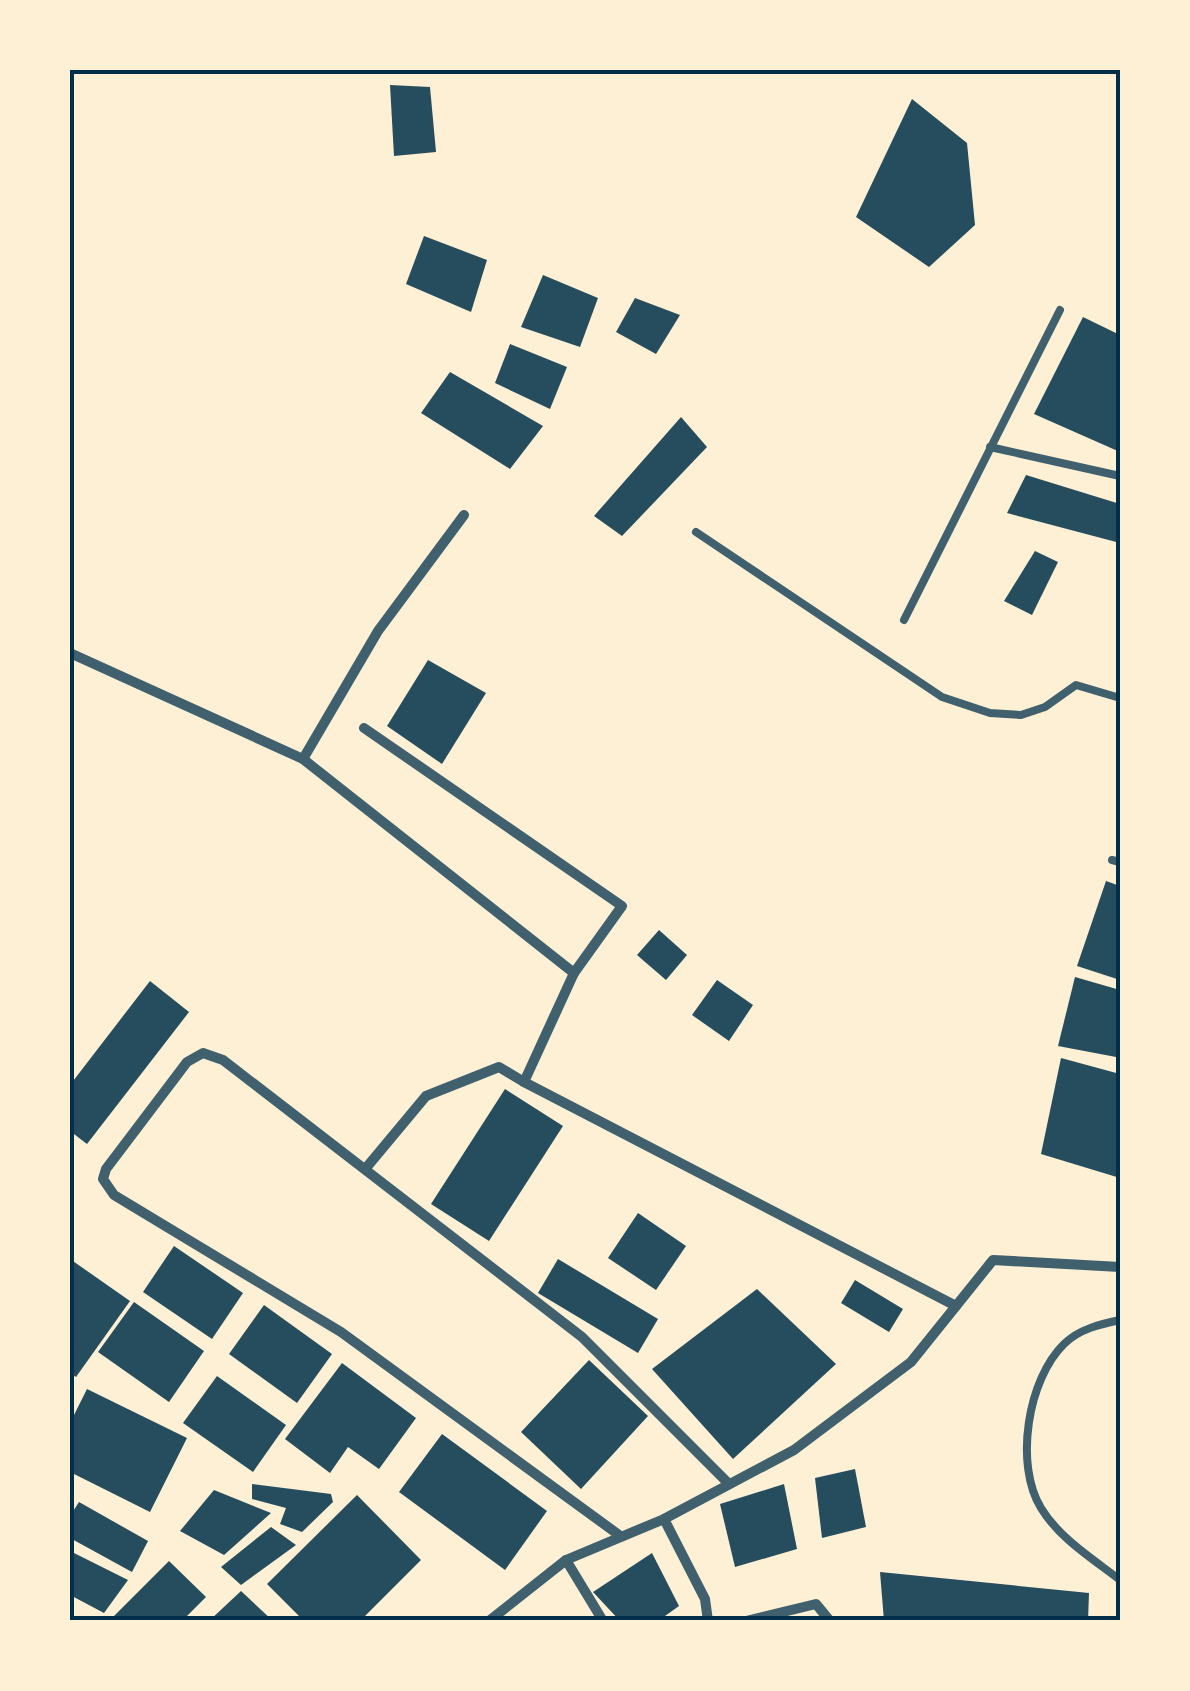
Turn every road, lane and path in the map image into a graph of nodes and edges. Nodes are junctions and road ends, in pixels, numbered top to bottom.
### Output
1 (1060, 310) dead end
2 (990, 447) junction
3 (1120, 476) edge
4 (464, 515) dead end
5 (696, 532) dead end
6 (904, 620) dead end
7 (70, 653) edge
8 (1120, 698) edge
9 (364, 728) dead end
10 (303, 760) junction
11 (574, 972) junction
12 (524, 1082) junction
13 (366, 1168) junction
14 (1120, 1267) edge
15 (956, 1306) junction
16 (1120, 1320) edge
17 (728, 1484) junction
18 (664, 1519) junction
19 (619, 1535) junction
20 (566, 1560) junction
21 (1120, 1580) edge
22 (490, 1621) edge
23 (603, 1621) edge
24 (708, 1621) edge
25 (746, 1621) edge
26 (830, 1621) edge

1 - 2 lane
2 - 3 lane
2 - 6 lane
4 - 10 street
5 - 8 lane
7 - 10 street
9 - 11 street
10 - 11 street
11 - 12 street
12 - 13 street
12 - 15 street
13 - 17 street
13 - 19 street
14 - 15 street
15 - 17 street
16 - 21 lane
17 - 18 street
18 - 19 street
18 - 24 street
19 - 20 street
20 - 22 street
20 - 23 street
25 - 26 street

